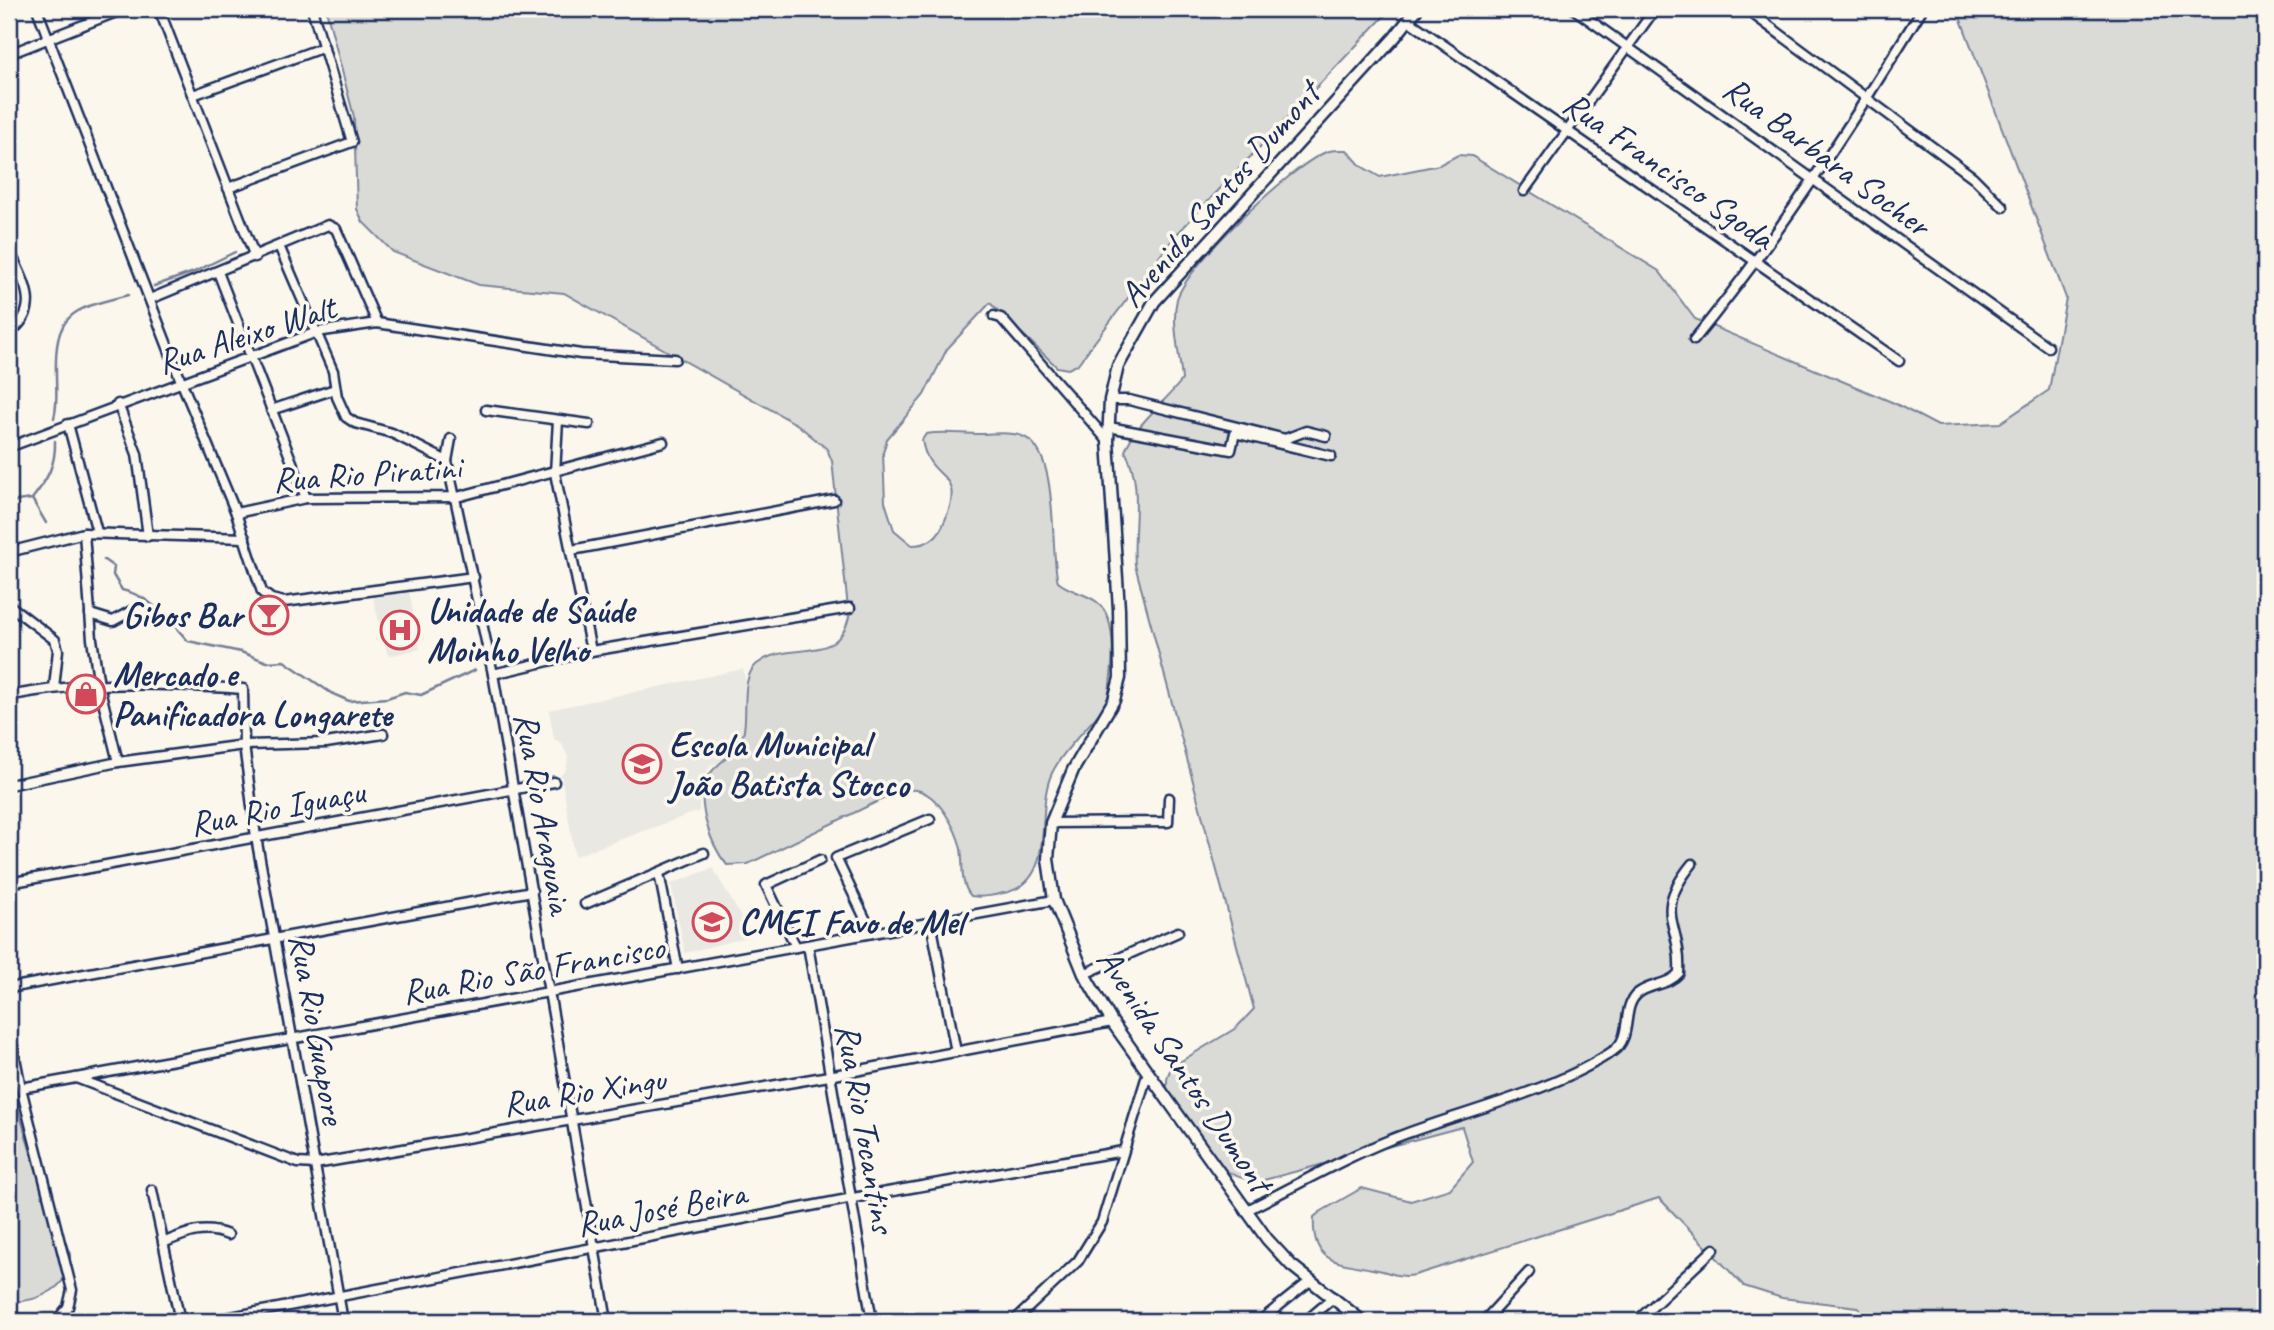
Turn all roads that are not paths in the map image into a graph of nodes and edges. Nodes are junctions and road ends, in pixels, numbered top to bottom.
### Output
1 (37, 9) edge
2 (124, 9) edge
3 (159, 9) edge
4 (312, 9) edge
5 (1417, 9) edge
6 (1574, 9) edge
7 (1655, 9) edge
8 (1746, 9) edge
9 (1919, 10) edge
10 (1409, 21) junction
11 (49, 39) junction
12 (1629, 46) junction
13 (324, 47) junction
14 (9, 54) edge
15 (193, 95) junction
16 (1868, 97) junction
17 (1568, 132) junction
18 (1814, 179) junction
19 (228, 188) junction
20 (1524, 191) dead end
21 (2003, 207) dead end
22 (279, 246) junction
23 (9, 249) edge
24 (255, 257) junction
25 (1757, 263) junction
26 (218, 272) junction
27 (149, 299) junction
28 (994, 316) dead end
29 (377, 323) junction
30 (317, 332) junction
31 (9, 333) edge
32 (1694, 340) dead end
33 (2048, 347) dead end
34 (249, 355) junction
35 (676, 359) dead end
36 (1899, 361) dead end
37 (181, 381) junction
38 (335, 389) junction
39 (1110, 400) junction
40 (118, 404) junction
41 (271, 410) junction
42 (486, 410) dead end
43 (558, 420) junction
44 (68, 424) junction
45 (589, 424) dead end
46 (1109, 426) junction
47 (1326, 436) dead end
48 (451, 439) dead end
49 (1108, 440) junction
50 (663, 442) dead end
51 (9, 447) edge
52 (1331, 456) dead end
53 (447, 461) junction
54 (555, 473) junction
55 (457, 497) junction
56 (306, 498) junction
57 (834, 500) dead end
58 (236, 513) junction
59 (97, 532) junction
60 (84, 533) junction
61 (148, 536) junction
62 (245, 538) junction
63 (572, 550) junction
64 (9, 552) edge
65 (474, 577) junction
66 (9, 605) edge
67 (850, 608) dead end
68 (90, 614) junction
69 (150, 616) dead end
70 (591, 651) junction
71 (494, 674) junction
72 (99, 685) junction
73 (54, 688) junction
74 (9, 696) edge
75 (383, 734) dead end
76 (244, 745) junction
77 (118, 762) junction
78 (554, 782) dead end
79 (9, 785) edge
80 (514, 789) junction
81 (1169, 798) dead end
82 (930, 818) dead end
83 (1051, 823) junction
84 (257, 837) junction
85 (704, 853) dead end
86 (820, 860) dead end
87 (1692, 864) dead end
88 (659, 873) junction
89 (9, 883) edge
90 (532, 891) junction
91 (1054, 900) junction
92 (585, 904) dead end
93 (931, 922) junction
94 (1178, 932) dead end
95 (872, 933) junction
96 (275, 939) junction
97 (808, 944) junction
98 (796, 947) junction
99 (678, 969) junction
100 (1084, 974) junction
101 (9, 988) edge
102 (550, 993) junction
103 (1112, 1022) junction
104 (9, 1027) edge
105 (294, 1039) junction
106 (956, 1052) junction
107 (1149, 1072) junction
108 (829, 1076) junction
109 (76, 1078) junction
110 (21, 1088) junction
111 (572, 1121) junction
112 (1123, 1152) junction
113 (315, 1164) junction
114 (152, 1190) dead end
115 (853, 1198) junction
116 (1245, 1211) junction
117 (228, 1235) dead end
118 (163, 1243) junction
119 (593, 1247) junction
120 (1714, 1249) dead end
121 (1529, 1272) dead end
122 (1310, 1281) junction
123 (339, 1297) junction
124 (1333, 1298) junction
125 (229, 1319) edge
126 (56, 1321) edge
127 (180, 1321) edge
128 (210, 1321) edge
129 (343, 1321) edge
130 (607, 1321) edge
131 (872, 1321) edge
132 (1014, 1321) edge
133 (1260, 1321) edge
134 (1306, 1321) edge
135 (1362, 1321) edge
136 (1485, 1321) edge
137 (1637, 1321) edge

1 - 11 street
2 - 11 street
3 - 15 street
4 - 13 street
5 - 10 street, Avenida Santos Dumont
6 - 12 street, Rua Barbara Socher
7 - 12 street
8 - 16 street
9 - 16 street
10 - 17 street, Rua Francisco Sgoda
10 - 39 street, Avenida Santos Dumont
11 - 14 street
11 - 27 street
12 - 17 street
12 - 18 street, Rua Barbara Socher
13 - 15 street
13 - 19 street
15 - 19 street
16 - 18 street
16 - 21 street
17 - 20 street
17 - 25 street, Rua Francisco Sgoda
18 - 25 street
18 - 33 street, Rua Barbara Socher
19 - 24 street
22 - 24 street
22 - 29 street
22 - 30 street
23 - 31 street
24 - 26 street
25 - 32 street
25 - 36 street, Rua Francisco Sgoda
26 - 27 street
26 - 34 street
27 - 37 street
28 - 49 street
29 - 30 street, Rua Aleixo Walt
29 - 35 street, Rua Aleixo Walt
30 - 34 street, Rua Aleixo Walt
30 - 38 street
34 - 37 street, Rua Aleixo Walt
34 - 41 street
37 - 40 street, Rua Aleixo Walt
37 - 58 street
38 - 41 street
38 - 53 street
39 - 46 street, Avenida Santos Dumont
39 - 47 street
40 - 44 street, Rua Aleixo Walt
40 - 61 street
41 - 56 street
42 - 43 street
43 - 45 street
43 - 54 street
44 - 51 street, Rua Aleixo Walt
44 - 59 street
46 - 49 street, Avenida Santos Dumont
46 - 52 street
48 - 53 street, Rua Rio Araguaia
49 - 83 street, Avenida Santos Dumont
50 - 54 street, Rua Rio Piratini
53 - 55 street, Rua Rio Araguaia
54 - 55 street, Rua Rio Piratini
54 - 63 street
55 - 56 street, Rua Rio Piratini
55 - 65 street, Rua Rio Araguaia
56 - 58 street, Rua Rio Piratini
57 - 63 street
58 - 62 street
59 - 60 street
59 - 61 street
60 - 64 street
60 - 68 street
61 - 62 street
62 - 65 street
63 - 70 street
65 - 71 street, Rua Rio Araguaia
66 - 73 street
67 - 70 street
68 - 69 street
68 - 72 street
70 - 71 street
71 - 80 street, Rua Rio Araguaia
72 - 73 street
72 - 76 street, Rua Rio Guapore
72 - 77 street
73 - 74 street
75 - 76 street
76 - 77 street
76 - 84 street, Rua Rio Guapore
77 - 79 street
78 - 80 street, Rua Rio Iguaçu
80 - 84 street, Rua Rio Iguaçu
80 - 90 street, Rua Rio Araguaia
81 - 83 street
82 - 95 street
83 - 91 street, Avenida Santos Dumont
84 - 89 street, Rua Rio Iguaçu
84 - 96 street, Rua Rio Guapore
85 - 88 street
86 - 98 street
87 - 116 street
88 - 92 street
88 - 99 street
90 - 96 street
90 - 102 street, Rua Rio Araguaia
91 - 93 street, Rua Rio São Francisco
91 - 100 street, Avenida Santos Dumont
93 - 95 street, Rua Rio São Francisco
93 - 106 street
94 - 100 street
95 - 97 street, Rua Rio São Francisco
96 - 101 street
96 - 105 street, Rua Rio Guapore
97 - 98 street, Rua Rio São Francisco
97 - 108 street, Rua Rio Tocantins
98 - 99 street, Rua Rio São Francisco
99 - 102 street, Rua Rio São Francisco
100 - 103 street, Avenida Santos Dumont
102 - 105 street, Rua Rio São Francisco
102 - 111 street, Rua Rio Araguaia
103 - 106 street, Rua Rio Xingu
103 - 107 street, Avenida Santos Dumont
104 - 110 street
105 - 109 street, Rua Rio São Francisco
105 - 113 street, Rua Rio Guapore
106 - 108 street, Rua Rio Xingu
107 - 112 street
107 - 116 street, Avenida Santos Dumont
108 - 111 street, Rua Rio Xingu
108 - 115 street, Rua Rio Tocantins
109 - 110 street, Rua Rio São Francisco
109 - 113 street, Rua Rio Xingu
110 - 126 street
111 - 113 street, Rua Rio Xingu
111 - 119 street, Rua Rio Araguaia
112 - 115 street, Rua José Beira
112 - 132 street
113 - 123 street, Rua Rio Guapore
114 - 118 street
115 - 119 street, Rua José Beira
115 - 131 street, Rua Rio Tocantins
116 - 122 street, Avenida Santos Dumont
117 - 118 street
118 - 127 street
119 - 123 street, Rua José Beira
119 - 130 street, Rua Rio Araguaia
120 - 137 street
121 - 136 street
122 - 124 street, Avenida Santos Dumont
122 - 133 street
123 - 125 street, Rua José Beira
123 - 129 street, Rua Rio Guapore
124 - 134 street
124 - 135 street, Avenida Santos Dumont
125 - 128 street, Rua José Beira

